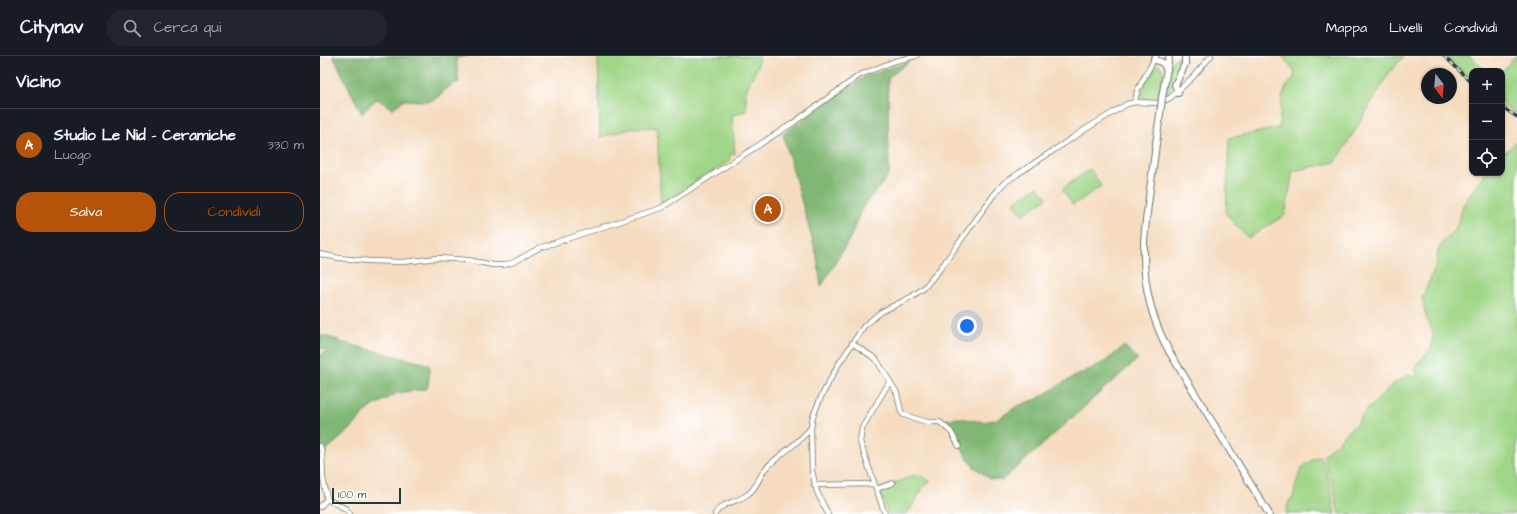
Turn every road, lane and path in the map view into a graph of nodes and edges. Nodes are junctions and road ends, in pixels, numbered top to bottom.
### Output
1 (916, 56) edge
2 (1180, 56) edge
3 (1184, 56) edge
4 (1211, 56) edge
5 (1155, 57) edge
6 (1170, 57) edge
7 (1185, 64) junction
8 (1167, 70) junction
9 (1178, 93) junction
10 (1135, 102) junction
11 (320, 254) edge
12 (852, 343) junction
13 (890, 381) junction
14 (811, 428) junction
15 (320, 446) edge
16 (959, 446) dead end
17 (893, 483) dead end
18 (874, 484) junction
19 (814, 485) junction
20 (876, 489) junction
21 (327, 499) junction
22 (320, 507) edge
23 (350, 514) edge
24 (715, 514) edge
25 (828, 514) edge
26 (885, 514) edge
27 (1269, 514) edge

1 - 11 street
2 - 7 main road
3 - 7 main road
4 - 9 street
5 - 8 main road
5 - 10 street
6 - 8 main road
7 - 9 main road
8 - 27 main road, bridge
9 - 10 street
10 - 12 street
12 - 13 street
12 - 14 street
13 - 16 street
13 - 18 street
14 - 19 street
14 - 24 street
15 - 21 street
17 - 20 street
18 - 19 street
18 - 20 street
19 - 25 street
20 - 26 street
21 - 22 street
21 - 23 street

